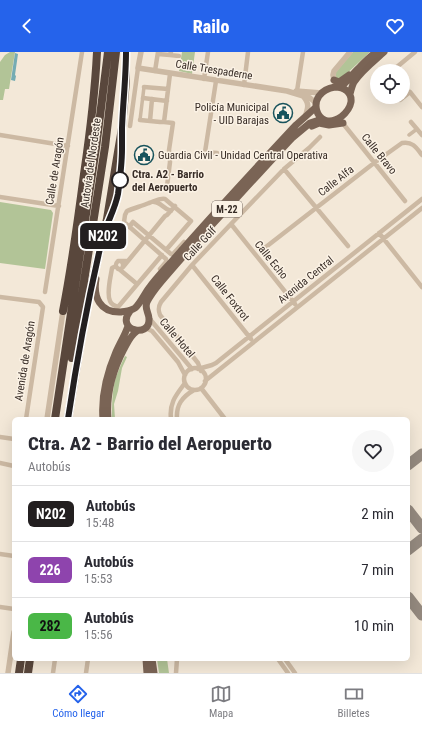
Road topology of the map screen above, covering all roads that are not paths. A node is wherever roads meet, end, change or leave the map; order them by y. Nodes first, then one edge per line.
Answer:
1 (82, 52) edge
2 (92, 52) edge
3 (97, 52) edge
4 (116, 52) edge
5 (126, 52) edge
6 (141, 52) edge
7 (208, 52) edge
8 (248, 52) edge
9 (303, 52) edge
10 (350, 52) edge
11 (376, 52) edge
12 (384, 52) edge
13 (415, 52) edge
14 (158, 53) edge
15 (108, 54) edge
16 (171, 54) edge
17 (179, 56) dead end
18 (400, 64) edge
19 (138, 68) junction
20 (155, 71) junction
21 (170, 74) junction
22 (204, 79) junction
23 (216, 81) junction
24 (244, 85) junction
25 (337, 85) junction
26 (144, 87) joint
27 (168, 90) junction
28 (287, 91) junction
29 (297, 91) junction
30 (410, 92) edge
31 (322, 93) junction
32 (350, 94) junction
33 (303, 96) junction
34 (143, 98) junction
35 (152, 99) junction
36 (167, 101) junction
37 (316, 105) junction
38 (422, 107) edge
39 (305, 118) junction
40 (322, 119) junction
41 (140, 120) joint
42 (150, 121) junction
43 (341, 121) junction
44 (164, 122) junction
45 (410, 122) dead end
46 (130, 126) dead end
47 (417, 130) junction
48 (0, 135) edge
49 (409, 135) dead end
50 (422, 135) edge
51 (320, 137) dead end
52 (292, 138) junction
53 (68, 146) junction
54 (217, 154) dead end
55 (422, 155) edge
56 (374, 163) junction
57 (284, 169) junction
58 (241, 184) junction
59 (167, 186) dead end
60 (0, 197) edge
61 (422, 199) edge
62 (406, 201) dead end
63 (152, 202) junction
64 (59, 206) junction
65 (175, 206) junction
66 (316, 208) junction
67 (422, 208) edge
68 (169, 210) junction
69 (231, 224) junction
70 (129, 227) junction
71 (379, 233) junction
72 (149, 236) junction
73 (103, 237) junction
74 (383, 238) junction
75 (145, 240) junction
76 (348, 246) dead end
77 (166, 250) junction
78 (262, 250) dead end
79 (162, 255) junction
80 (192, 265) junction
81 (120, 266) junction
82 (83, 284) junction
83 (138, 284) junction
84 (422, 287) edge
85 (148, 289) junction
86 (45, 292) dead end
87 (0, 297) edge
88 (293, 301) junction
89 (298, 306) junction
90 (133, 310) junction
91 (63, 311) junction
92 (147, 315) junction
93 (128, 326) junction
94 (145, 328) junction
95 (137, 331) junction
96 (249, 337) junction
97 (253, 342) junction
98 (197, 369) junction
99 (185, 375) junction
100 (205, 381) junction
101 (185, 383) junction
102 (200, 388) junction
103 (194, 390) junction
104 (26, 417) edge
105 (47, 417) edge
106 (55, 417) edge
107 (63, 417) edge
108 (67, 417) edge
109 (67, 417) edge
110 (102, 417) edge
111 (108, 417) edge
112 (171, 417) edge
113 (177, 417) edge
114 (223, 417) edge
115 (0, 437) edge
116 (12, 439) edge
117 (0, 463) edge
118 (12, 466) edge
119 (0, 554) edge
120 (12, 556) edge
121 (0, 607) edge
122 (12, 609) edge
123 (12, 646) edge
124 (21, 661) edge
125 (30, 661) edge
126 (55, 661) edge
127 (88, 661) edge
128 (146, 661) edge
129 (152, 661) edge
130 (177, 661) edge
131 (279, 661) edge
132 (286, 661) edge
133 (8, 673) edge
134 (19, 673) edge
135 (28, 673) edge
136 (53, 673) edge
137 (86, 673) edge
138 (147, 673) edge
139 (154, 673) edge
140 (176, 673) edge
141 (288, 673) edge
142 (295, 673) edge

1 - 53 street, Calle de Aragón
2 - 91 highway
3 - 91 highway
4 - 82 highway, Autovía del Nordeste
5 - 73 highway
6 - 19 street
7 - 22 street
8 - 24 street
9 - 29 street
10 - 25 street
11 - 25 main road
12 - 32 main road
13 - 18 street
14 - 16 street
14 - 20 street
15 - 106 highway, Autovía del Nordeste
16 - 17 street
19 - 20 street, Calle Trespaderne
19 - 46 street
20 - 21 street, Calle Trespaderne
21 - 22 street, Calle Trespaderne
21 - 27 street
22 - 23 street, Calle Trespaderne
23 - 24 street, Calle Trespaderne
23 - 54 street
24 - 28 street, Calle Trespaderne
25 - 31 main road
25 - 32 main road
26 - 27 street
26 - 34 street
27 - 36 street
28 - 29 street, Calle Trespaderne
28 - 33 street, Calle Trespaderne
29 - 31 street, Calle Trespaderne
30 - 38 street
31 - 37 main road
32 - 43 main road
33 - 37 street, Calle Trespaderne
33 - 39 street
34 - 35 street
34 - 41 street
35 - 36 street
35 - 42 street
36 - 44 street
37 - 39 main road, M-22
37 - 40 main road
39 - 58 main road, M-22
40 - 43 main road
40 - 52 main road, M-22
41 - 42 street
42 - 44 street
43 - 52 main road
43 - 56 street, Calle Bravo
44 - 59 street
45 - 47 street
47 - 49 street
47 - 50 street
48 - 53 street
51 - 57 street, Calle Golf
52 - 92 main road, M-22
53 - 64 street, Calle de Aragón
55 - 56 street, Calle Alfa
56 - 62 street, Calle Bravo
56 - 66 street, Calle Alfa
57 - 66 street
57 - 69 street, Calle Golf
58 - 77 street
58 - 85 main road, M-22
60 - 64 street
61 - 71 street, Avenida Central
63 - 65 street
63 - 68 street
63 - 70 street
64 - 86 street, Calle de Aragón
65 - 68 street
65 - 77 street
66 - 76 street
66 - 78 street, Calle Alfa
67 - 74 street, Avenida Central
68 - 72 street
69 - 80 street, Calle Golf
69 - 88 street, Calle Echo
70 - 72 street
70 - 75 street
71 - 74 street
71 - 88 street, Avenida Central
72 - 75 street
72 - 77 street
73 - 90 main road
73 - 109 highway
74 - 84 street
74 - 89 street, Avenida Central
75 - 79 street
75 - 81 street
79 - 83 street
79 - 85 street
80 - 96 street, Calle Foxtrot
80 - 98 street, Calle Golf
81 - 83 street
81 - 83 street
82 - 107 highway, Autovía del Nordeste
82 - 108 highway
85 - 90 main road, M-22
87 - 104 street, Avenida de Aragón
88 - 89 street, Calle Echo
88 - 96 street, Avenida Central
89 - 97 street, Avenida Central
90 - 92 main road
90 - 93 main road
91 - 105 street
92 - 94 main road
92 - 98 street, Calle Hotel
93 - 95 main road
93 - 110 main road
94 - 95 main road
94 - 99 street, Calle Hotel
95 - 111 main road
96 - 97 street, Calle Foxtrot
96 - 98 street, Avenida Central
97 - 100 street, Avenida Central
98 - 99 street
98 - 100 street
99 - 101 street
100 - 102 street
101 - 103 street
101 - 112 street
102 - 103 street
102 - 114 street
103 - 113 street
115 - 116 street
117 - 118 street
119 - 120 street
121 - 122 street
123 - 133 street
124 - 134 highway
125 - 135 highway
126 - 136 street
127 - 137 street
128 - 138 main road
129 - 139 main road
130 - 140 street
131 - 141 street
132 - 142 street

